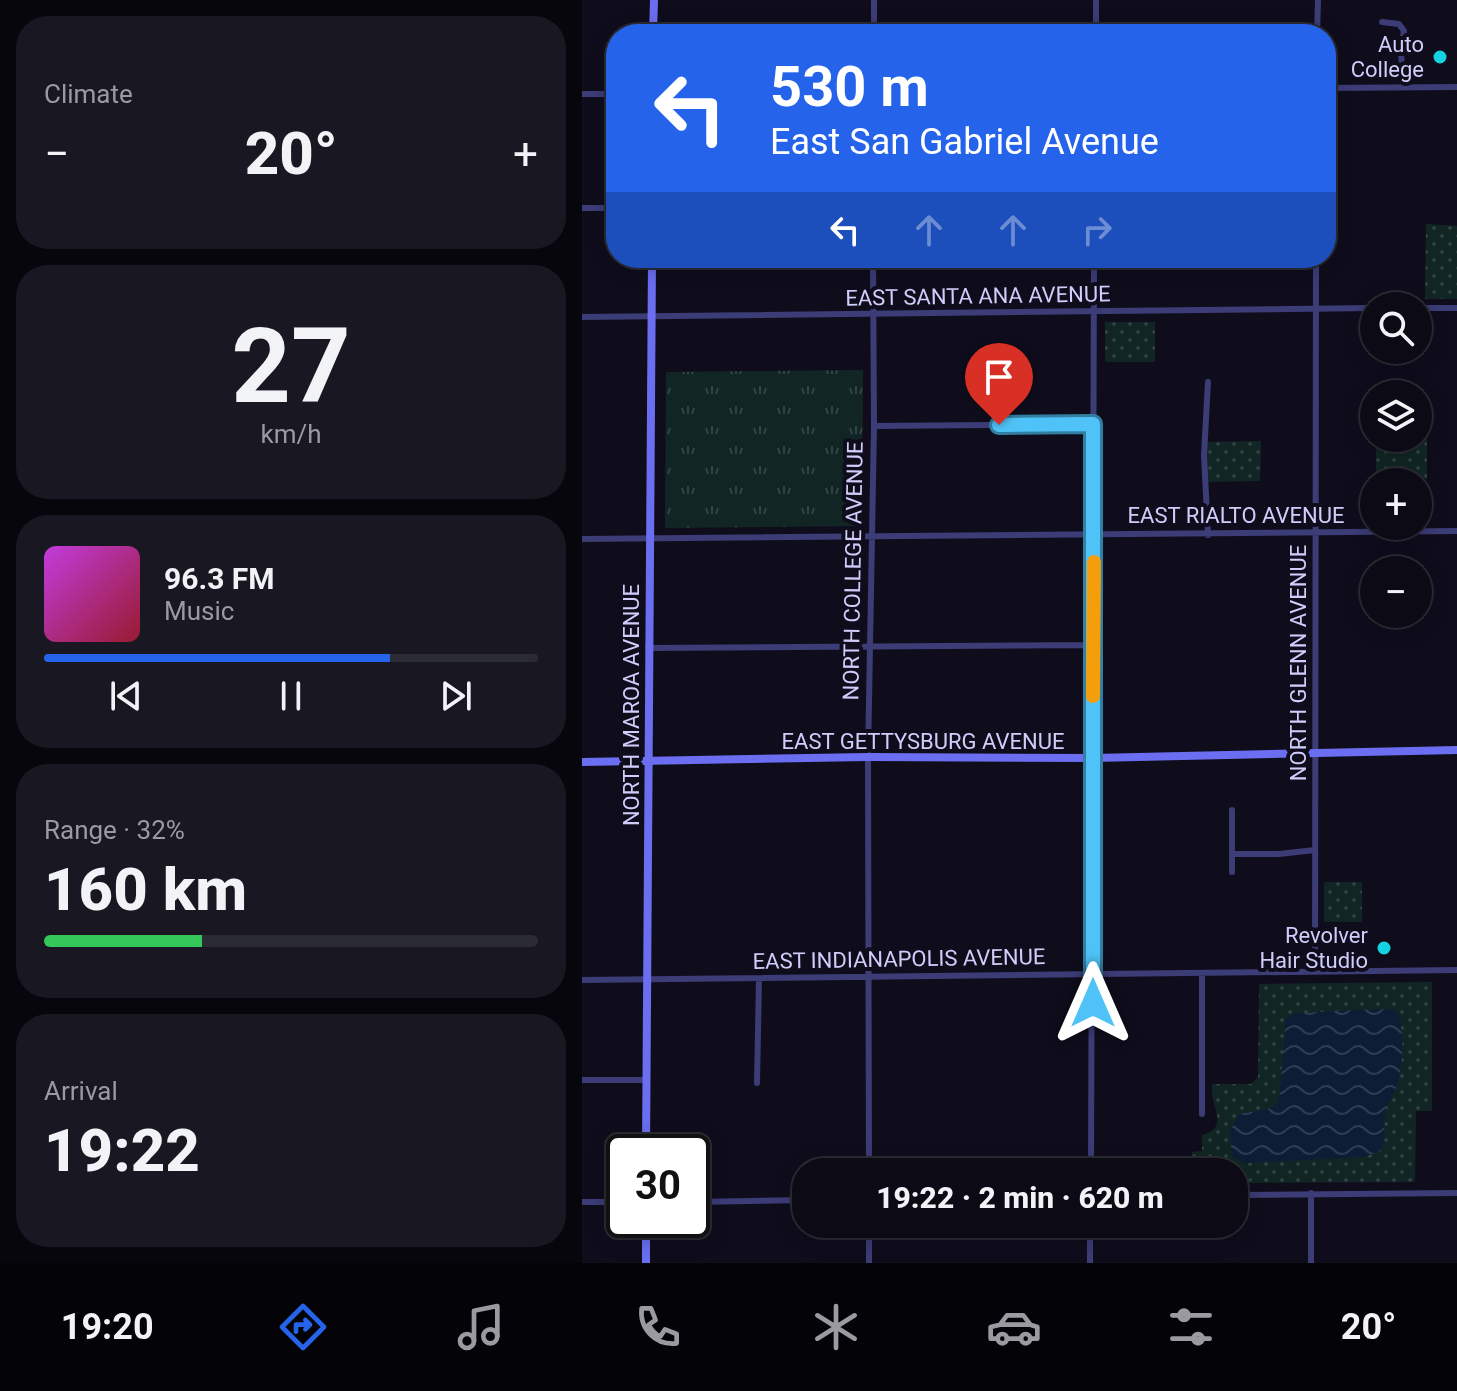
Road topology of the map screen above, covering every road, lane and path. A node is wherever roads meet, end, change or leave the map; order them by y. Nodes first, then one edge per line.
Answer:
1 (654, 0) edge
2 (874, 0) edge
3 (1096, 0) edge
4 (1318, 0) edge
5 (1382, 22) dead end
6 (653, 24) edge
7 (874, 24) edge
8 (1096, 24) edge
9 (1317, 24) edge
10 (1403, 87) junction
11 (1457, 87) edge
12 (1336, 88) edge
13 (582, 94) edge
14 (606, 94) edge
15 (582, 208) edge
16 (606, 208) edge
17 (652, 268) edge
18 (873, 268) edge
19 (1094, 268) edge
20 (1316, 268) edge
21 (1360, 308) edge
22 (1432, 308) edge
23 (1457, 308) edge
24 (1314, 309) junction
25 (1094, 313) junction
26 (873, 315) junction
27 (582, 317) edge
28 (651, 317) junction
29 (1208, 382) dead end
30 (1093, 424) junction
31 (874, 426) junction
32 (1457, 531) edge
33 (1094, 533) junction
34 (1316, 534) junction
35 (871, 535) junction
36 (1208, 535) junction
37 (649, 538) junction
38 (582, 539) edge
39 (1094, 645) junction
40 (870, 646) junction
41 (648, 648) junction
42 (1457, 750) edge
43 (1315, 753) junction
44 (868, 757) junction
45 (1093, 758) junction
46 (582, 762) edge
47 (648, 762) junction
48 (1232, 810) dead end
49 (1315, 850) junction
50 (1232, 854) junction
51 (1232, 872) dead end
52 (1457, 970) edge
53 (1315, 972) junction
54 (1202, 973) junction
55 (1093, 975) junction
56 (870, 978) junction
57 (759, 979) junction
58 (582, 980) edge
59 (647, 980) junction
60 (582, 1080) edge
61 (647, 1080) junction
62 (757, 1083) dead end
63 (1202, 1114) dead end
64 (646, 1134) edge
65 (869, 1158) edge
66 (1091, 1158) edge
67 (1311, 1193) junction
68 (1457, 1193) edge
69 (1248, 1195) edge
70 (792, 1200) edge
71 (582, 1202) edge
72 (606, 1202) edge
73 (710, 1202) edge
74 (646, 1238) edge
75 (869, 1238) edge
76 (1090, 1238) edge
77 (646, 1263) edge
78 (869, 1263) edge
79 (1090, 1263) edge
80 (1311, 1263) edge

1 - 6 main road
2 - 7 street
3 - 8 street
4 - 9 street
5 - 10 street
10 - 11 street
10 - 12 street
13 - 14 street
15 - 16 street
17 - 28 main road, NORTH MAROA AVENUE
18 - 26 street, NORTH COLLEGE AVENUE
19 - 25 street
20 - 24 street, NORTH GLENN AVENUE
21 - 24 street, EAST SANTA ANA AVENUE
22 - 23 street
24 - 25 street, EAST SANTA ANA AVENUE
24 - 34 street, NORTH GLENN AVENUE
25 - 26 street, EAST SANTA ANA AVENUE
25 - 30 street
26 - 28 street, EAST SANTA ANA AVENUE
26 - 31 street, NORTH COLLEGE AVENUE
27 - 28 street, EAST SANTA ANA AVENUE
28 - 37 main road, NORTH MAROA AVENUE
29 - 36 street
30 - 31 street
30 - 33 street
31 - 35 street, NORTH COLLEGE AVENUE
32 - 34 street, EAST RIALTO AVENUE
33 - 35 street, EAST RIALTO AVENUE
33 - 36 street, EAST RIALTO AVENUE
33 - 39 street
34 - 36 street, EAST RIALTO AVENUE
34 - 43 street, NORTH GLENN AVENUE
35 - 37 street, EAST RIALTO AVENUE
35 - 40 street, NORTH COLLEGE AVENUE
37 - 38 street, EAST RIALTO AVENUE
37 - 41 main road, NORTH MAROA AVENUE
39 - 40 street
39 - 45 street
40 - 41 street
40 - 44 street, NORTH COLLEGE AVENUE
41 - 47 main road, NORTH MAROA AVENUE
42 - 43 main road, EAST GETTYSBURG AVENUE
43 - 45 main road, EAST GETTYSBURG AVENUE
43 - 49 street, NORTH GLENN AVENUE
44 - 45 main road, EAST GETTYSBURG AVENUE
44 - 47 main road, EAST GETTYSBURG AVENUE
44 - 56 street, NORTH COLLEGE AVENUE
45 - 55 street
46 - 47 main road, EAST GETTYSBURG AVENUE
47 - 59 main road, NORTH MAROA AVENUE
48 - 50 street
49 - 50 street
49 - 53 street, NORTH GLENN AVENUE
50 - 51 street
52 - 53 street, EAST INDIANAPOLIS AVENUE
53 - 54 street, EAST INDIANAPOLIS AVENUE
54 - 55 street, EAST INDIANAPOLIS AVENUE
54 - 63 street
55 - 56 street, EAST INDIANAPOLIS AVENUE
55 - 66 street
56 - 57 street, EAST INDIANAPOLIS AVENUE
56 - 65 street, NORTH COLLEGE AVENUE
57 - 59 street, EAST INDIANAPOLIS AVENUE
57 - 62 street
58 - 59 street, EAST INDIANAPOLIS AVENUE
59 - 61 main road, NORTH MAROA AVENUE
60 - 61 street
61 - 64 main road, NORTH MAROA AVENUE
67 - 68 street
67 - 69 street
67 - 80 street
70 - 73 street
71 - 72 street
74 - 77 main road
75 - 78 street
76 - 79 street

